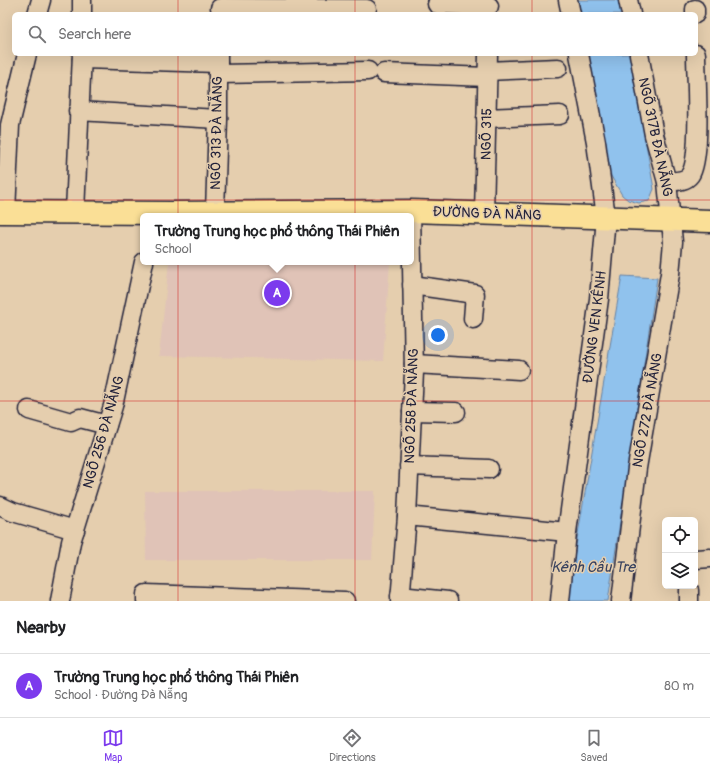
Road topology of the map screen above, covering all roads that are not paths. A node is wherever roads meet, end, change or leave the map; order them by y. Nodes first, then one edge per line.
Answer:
1 (41, 0) edge
2 (82, 0) edge
3 (568, 0) edge
4 (628, 0) edge
5 (437, 4) dead end
6 (220, 7) edge
7 (489, 7) edge
8 (367, 9) dead end
9 (38, 12) edge
10 (82, 12) edge
11 (571, 12) edge
12 (631, 12) edge
13 (27, 56) edge
14 (82, 56) edge
15 (579, 56) edge
16 (639, 56) edge
17 (696, 56) edge
18 (218, 64) edge
19 (487, 67) edge
20 (558, 68) dead end
21 (78, 111) junction
22 (560, 114) dead end
23 (486, 118) junction
24 (218, 119) junction
25 (4, 156) edge
26 (667, 182) junction
27 (411, 211) joint
28 (3, 212) edge
29 (75, 212) junction
30 (215, 212) junction
31 (182, 213) edge
32 (484, 213) junction
33 (140, 214) edge
34 (608, 217) junction
35 (671, 220) junction
36 (710, 221) edge
37 (143, 265) edge
38 (412, 265) edge
39 (412, 285) junction
40 (473, 319) dead end
41 (414, 364) junction
42 (519, 370) dead end
43 (29, 410) dead end
44 (412, 411) junction
45 (456, 412) dead end
46 (107, 426) junction
47 (409, 466) junction
48 (489, 469) dead end
49 (0, 506) edge
50 (407, 516) junction
51 (75, 530) junction
52 (567, 532) junction
53 (400, 598) edge
54 (60, 601) edge
55 (146, 601) edge
56 (345, 601) edge
57 (448, 601) edge
58 (560, 601) edge
59 (621, 601) edge

1 - 9 street
2 - 10 street
3 - 11 street
4 - 12 street
5 - 7 street
6 - 8 street
13 - 25 street
14 - 18 street
14 - 21 street
15 - 34 street, ĐƯỜNG VEN KÊNH
16 - 26 street, NGÕ 317B ĐÀ NẴNG
17 - 26 street
18 - 19 street
18 - 24 street, NGÕ 313 ĐÀ NẴNG
19 - 20 street
19 - 23 street, NGÕ 315
21 - 24 street
21 - 29 street
22 - 23 street
23 - 32 street, NGÕ 315
24 - 30 street, NGÕ 313 ĐÀ NẴNG
25 - 28 street
26 - 35 street, NGÕ 317B ĐÀ NẴNG
27 - 30 main road, ĐƯỜNG ĐÀ NẴNG
27 - 32 main road, ĐƯỜNG ĐÀ NẴNG
28 - 29 main road, ĐƯỜNG ĐÀ NẴNG
29 - 33 main road, ĐƯỜNG ĐÀ NẴNG
30 - 31 main road, ĐƯỜNG ĐÀ NẴNG
32 - 34 main road, ĐƯỜNG ĐÀ NẴNG
34 - 35 main road, ĐƯỜNG ĐÀ NẴNG
34 - 52 street, ĐƯỜNG VEN KÊNH
35 - 36 main road, ĐƯỜNG ĐÀ NẴNG
35 - 59 street, NGÕ 272 ĐÀ NẴNG
37 - 46 street, NGÕ 256 ĐÀ NẴNG
38 - 39 street, NGÕ 258 ĐÀ NẴNG
39 - 40 street
39 - 41 street, NGÕ 258 ĐÀ NẴNG
41 - 42 street
41 - 44 street, NGÕ 258 ĐÀ NẴNG
43 - 46 street
44 - 45 street
44 - 47 street, NGÕ 258 ĐÀ NẴNG
46 - 51 street, NGÕ 256 ĐÀ NẴNG
47 - 48 street
47 - 50 street, NGÕ 258 ĐÀ NẴNG
49 - 51 street
50 - 52 street
50 - 53 street, NGÕ 258 ĐÀ NẴNG
51 - 54 street, NGÕ 256 ĐÀ NẴNG
52 - 58 street, ĐƯỜNG VEN KÊNH
53 - 57 street
55 - 56 street

